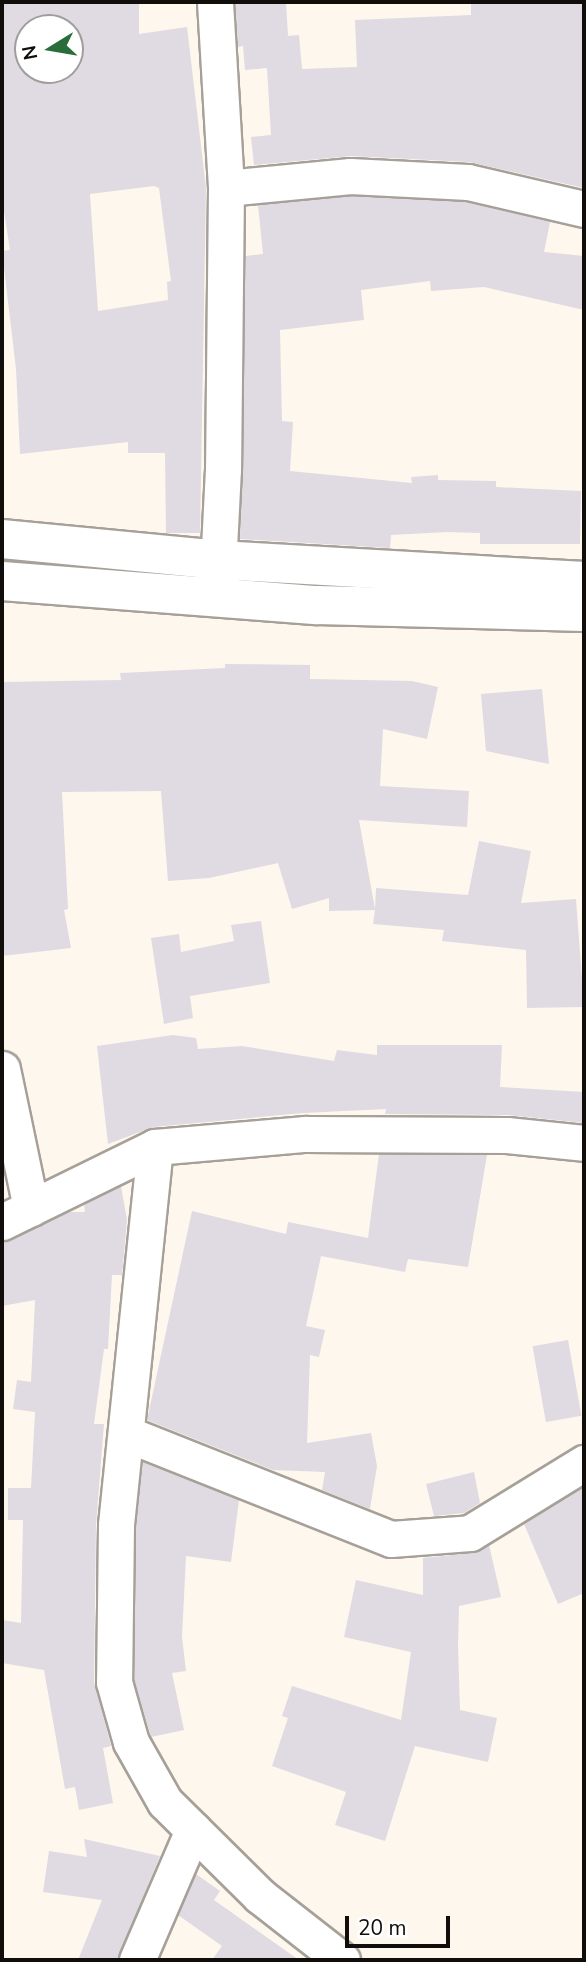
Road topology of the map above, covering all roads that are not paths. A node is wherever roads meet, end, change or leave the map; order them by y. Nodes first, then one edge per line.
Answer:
1 (215, 2) edge
2 (226, 188) junction
3 (584, 209) edge
4 (2, 539) edge
5 (219, 560) junction
6 (584, 580) edge
7 (2, 581) edge
8 (216, 597) junction
9 (584, 612) edge
10 (2, 1069) edge
11 (584, 1143) edge
12 (155, 1147) junction
13 (16, 1215) edge
14 (127, 1434) junction
15 (584, 1463) edge
16 (193, 1830) junction
17 (137, 1960) edge
18 (342, 1960) edge

1 - 2 street
2 - 3 street
2 - 5 street
4 - 5 main road
5 - 6 main road
5 - 8 street
7 - 8 main road
8 - 9 main road
10 - 13 street
11 - 12 street
12 - 13 street
12 - 14 street
14 - 15 street
14 - 16 street
16 - 17 street
16 - 18 street

